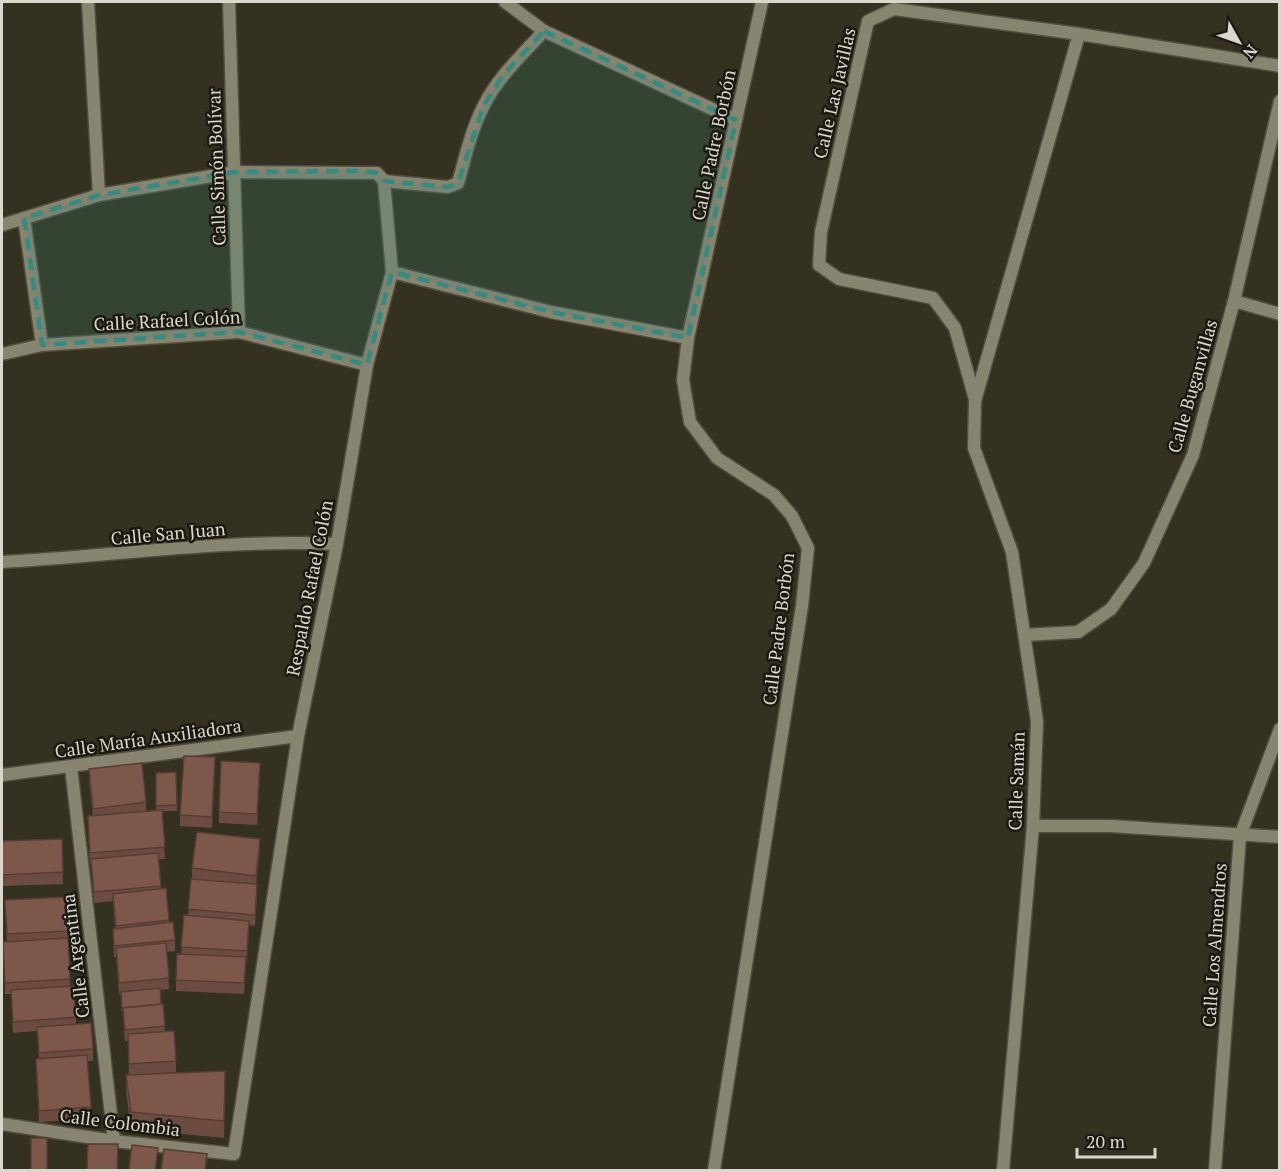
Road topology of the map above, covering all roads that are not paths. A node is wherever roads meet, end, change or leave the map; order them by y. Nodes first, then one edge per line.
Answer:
1 (88, 2) edge
2 (229, 2) edge
3 (505, 2) edge
4 (762, 2) edge
5 (544, 31) junction
6 (1079, 34) junction
7 (1280, 66) edge
8 (1280, 101) edge
9 (736, 120) junction
10 (235, 172) junction
11 (384, 181) junction
12 (99, 195) junction
13 (24, 218) junction
14 (2, 225) edge
15 (392, 272) junction
16 (1234, 301) junction
17 (1280, 314) edge
18 (239, 332) junction
19 (688, 338) junction
20 (42, 345) junction
21 (2, 354) edge
22 (368, 365) junction
23 (975, 401) junction
24 (337, 544) junction
25 (2, 562) edge
26 (1025, 635) junction
27 (1280, 729) edge
28 (298, 736) junction
29 (71, 767) junction
30 (2, 775) edge
31 (1033, 825) junction
32 (1240, 836) junction
33 (1280, 837) edge
34 (2, 1124) edge
35 (114, 1141) junction
36 (234, 1154) joint
37 (714, 1170) edge
38 (1003, 1170) edge
39 (1215, 1170) edge

1 - 12 street
2 - 10 street, Calle Simón Bolívar
3 - 5 street
4 - 9 street, Calle Padre Borbón
5 - 9 street
5 - 11 street
6 - 7 street, Calle Las Javillas
6 - 23 street
6 - 23 street, Calle Las Javillas
8 - 16 street, Calle Buganvillas
9 - 19 street, Calle Padre Borbón
10 - 11 street
10 - 12 street
10 - 18 street, Calle Simón Bolívar
11 - 15 street, Respaldo Rafael Colón
12 - 13 street
13 - 14 street
13 - 20 street
15 - 19 street
15 - 22 street, Respaldo Rafael Colón
16 - 17 street
16 - 26 street, Calle Buganvillas
18 - 20 street, Calle Rafael Colón
18 - 22 street, Calle Rafael Colón
19 - 37 street, Calle Padre Borbón
20 - 21 street, Calle Rafael Colón
22 - 24 street, Respaldo Rafael Colón
23 - 26 street, Calle Samán
24 - 25 street, Calle San Juan
24 - 28 street, Respaldo Rafael Colón
26 - 31 street, Calle Samán
27 - 32 street, Calle Los Almendros
28 - 29 street, Calle María Auxiliadora
28 - 36 street, Respaldo Rafael Colón
29 - 30 street, Calle María Auxiliadora
29 - 35 street, Calle Argentina
31 - 32 street
31 - 38 street, Calle Samán
32 - 33 street
32 - 39 street, Calle Los Almendros
34 - 35 street, Calle Colombia
35 - 36 street, Calle Colombia

